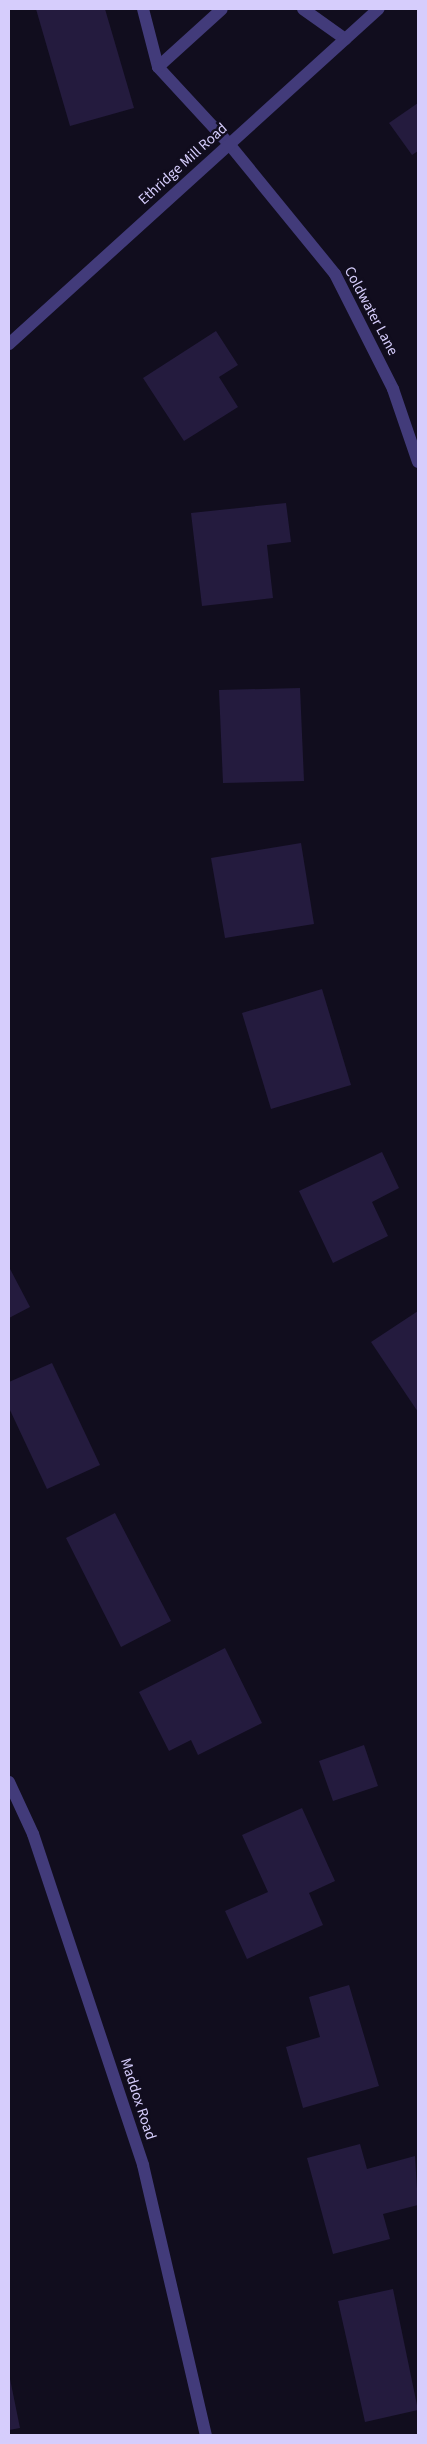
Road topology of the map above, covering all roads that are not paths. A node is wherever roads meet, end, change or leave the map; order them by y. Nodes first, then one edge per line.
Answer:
1 (143, 9) edge
2 (222, 9) edge
3 (303, 9) edge
4 (379, 9) edge
5 (345, 40) junction
6 (158, 67) junction
7 (230, 144) junction
8 (9, 344) edge
9 (418, 462) edge
10 (9, 1782) edge
11 (206, 2435) edge

1 - 6 street
2 - 6 street
3 - 5 street
4 - 5 street, Ethridge Mill Road
5 - 7 street, Ethridge Mill Road
6 - 7 street, Coldwater Lane
7 - 8 street, Ethridge Mill Road
7 - 9 street, Coldwater Lane
10 - 11 street, Maddox Road

